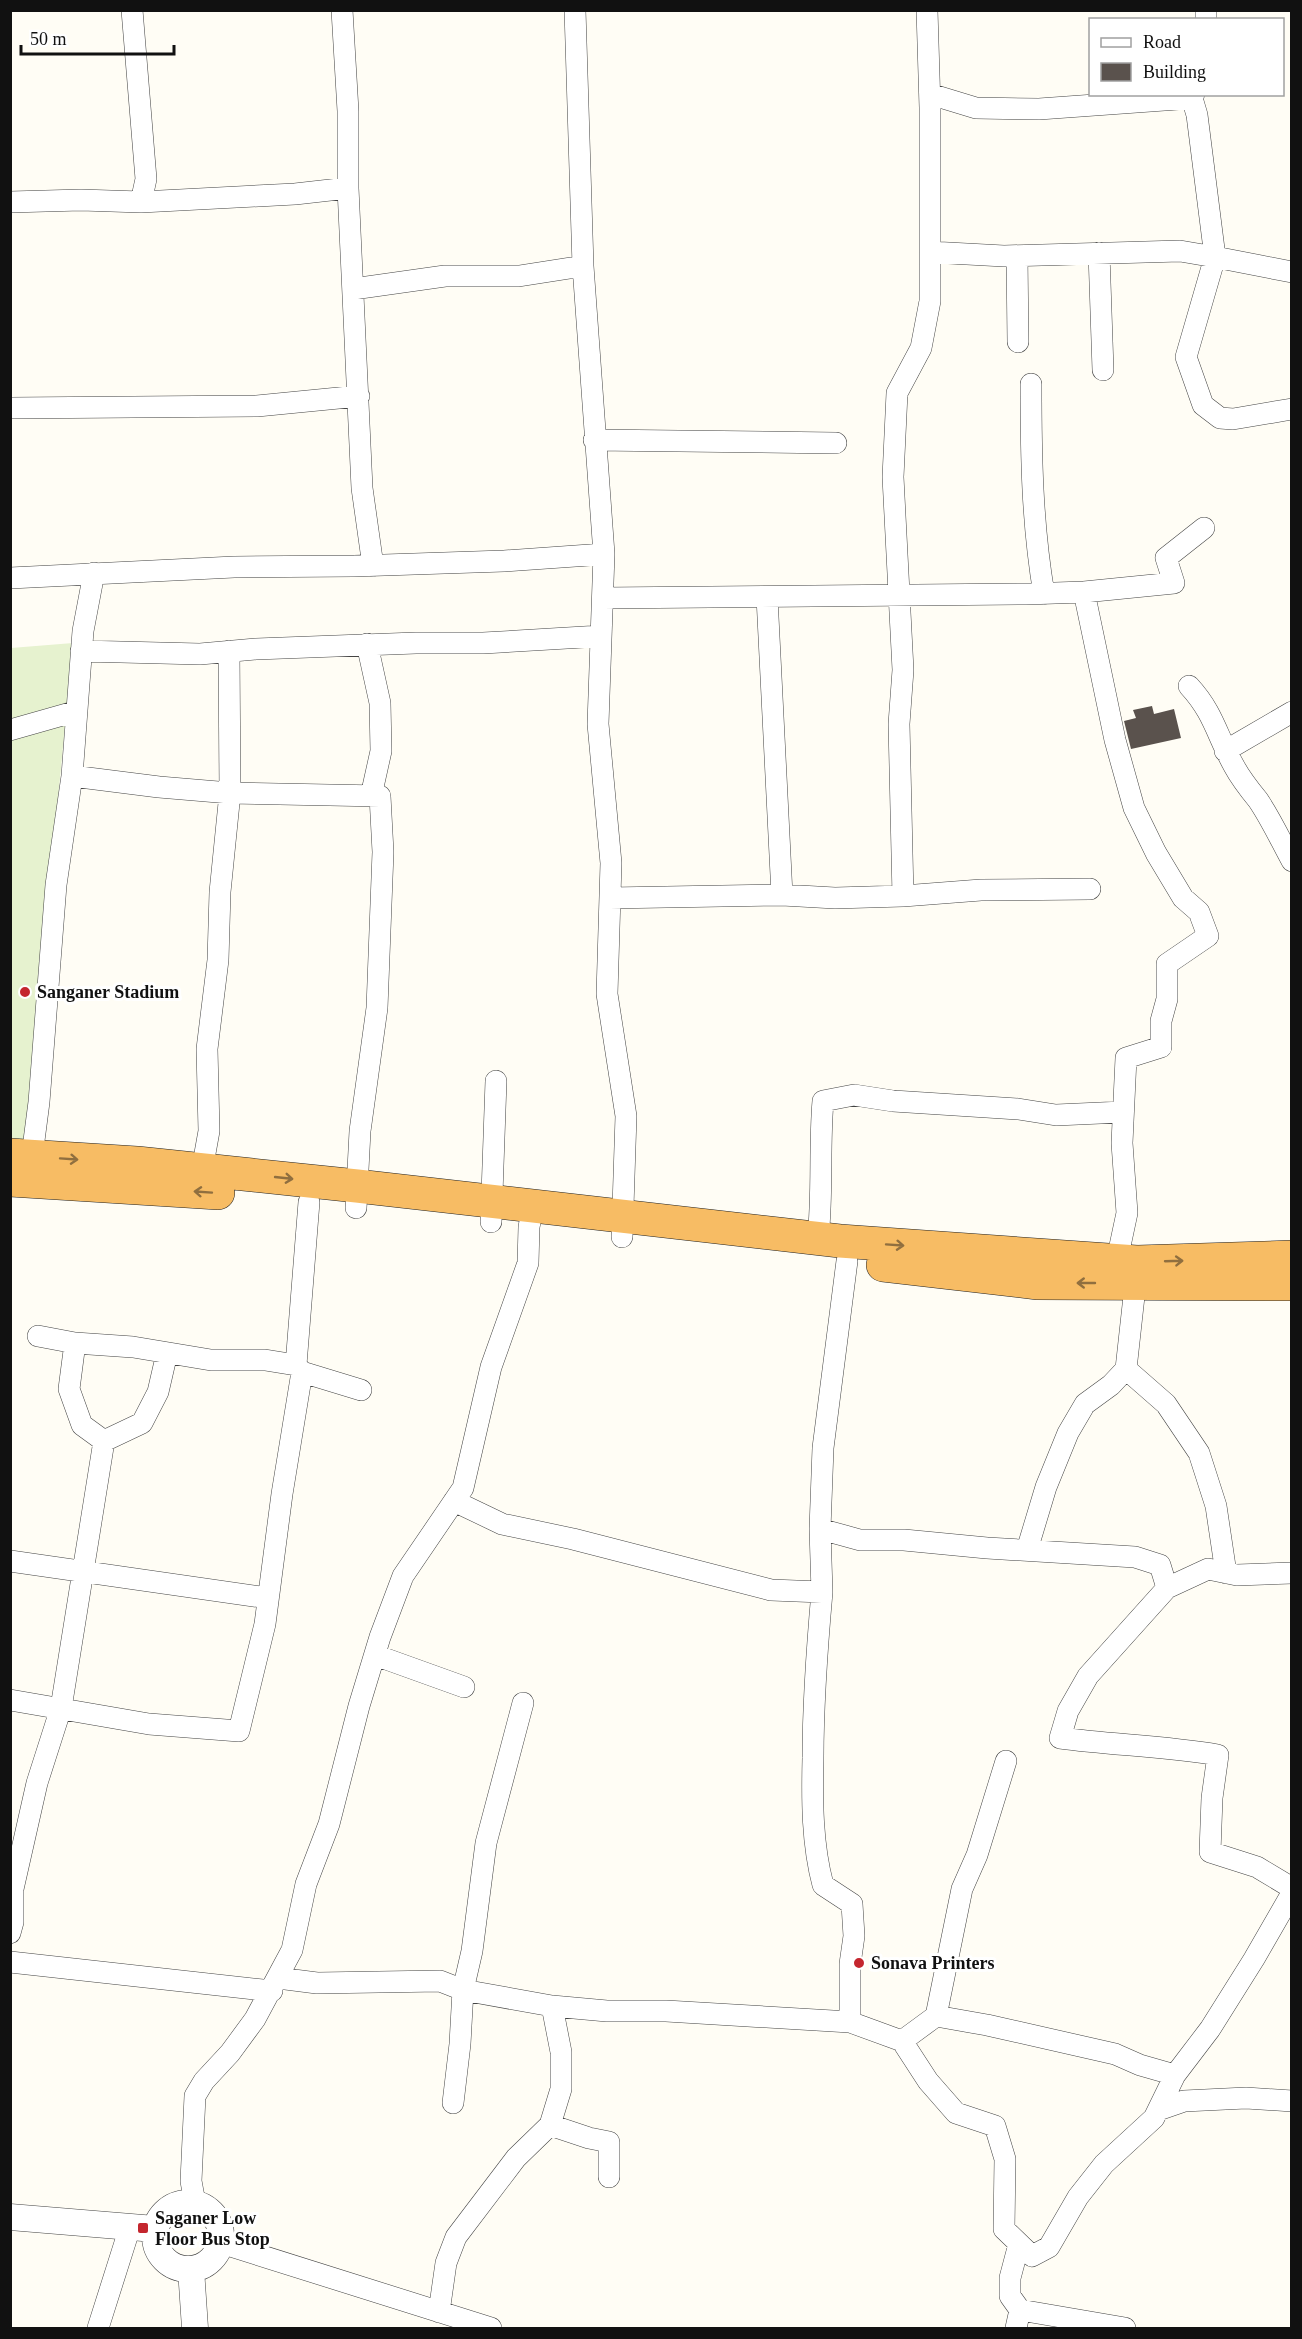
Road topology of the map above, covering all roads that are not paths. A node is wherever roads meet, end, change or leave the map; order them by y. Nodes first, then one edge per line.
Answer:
1 (132, 10) edge
2 (342, 10) edge
3 (574, 10) edge
4 (927, 10) edge
5 (930, 94) junction
6 (1193, 96) edge
7 (348, 188) junction
8 (10, 202) edge
9 (141, 202) junction
10 (930, 252) junction
11 (1099, 253) junction
12 (1017, 256) junction
13 (1215, 257) junction
14 (583, 266) junction
15 (1292, 272) edge
16 (353, 289) junction
17 (1018, 342) dead end
18 (1103, 370) dead end
19 (1031, 384) dead end
20 (358, 396) junction
21 (10, 408) edge
22 (1292, 409) edge
23 (594, 440) junction
24 (836, 442) dead end
25 (1204, 528) dead end
26 (604, 554) junction
27 (374, 566) junction
28 (94, 573) junction
29 (10, 578) edge
30 (1084, 592) junction
31 (1044, 594) junction
32 (899, 596) junction
33 (767, 597) junction
34 (603, 598) junction
35 (601, 636) junction
36 (367, 644) junction
37 (81, 651) junction
38 (229, 651) junction
39 (1190, 686) dead end
40 (77, 711) junction
41 (1292, 712) edge
42 (10, 730) edge
43 (1225, 751) junction
44 (72, 776) junction
45 (230, 793) junction
46 (371, 796) junction
47 (1292, 861) edge
48 (1090, 889) dead end
49 (782, 895) junction
50 (903, 896) junction
51 (610, 898) junction
52 (496, 1081) dead end
53 (1122, 1112) junction
54 (21, 1156) edge
55 (202, 1170) junction
56 (10, 1180) edge
57 (356, 1197) junction
58 (309, 1203) junction
59 (491, 1212) junction
60 (531, 1216) junction
61 (622, 1226) junction
62 (818, 1238) junction
63 (1292, 1257) edge
64 (847, 1262) junction
65 (1129, 1274) junction
66 (1292, 1284) edge
67 (38, 1336) dead end
68 (75, 1342) junction
69 (166, 1353) junction
70 (299, 1368) junction
71 (1126, 1369) junction
72 (361, 1390) dead end
73 (105, 1441) junction
74 (454, 1501) junction
75 (820, 1529) junction
76 (1027, 1550) junction
77 (10, 1561) edge
78 (84, 1570) junction
79 (1292, 1572) edge
80 (1226, 1573) junction
81 (1167, 1588) junction
82 (822, 1592) junction
83 (268, 1598) junction
84 (375, 1655) junction
85 (464, 1687) dead end
86 (10, 1700) edge
87 (523, 1703) dead end
88 (61, 1708) junction
89 (1006, 1761) dead end
90 (1292, 1888) edge
91 (1292, 1893) edge
92 (10, 1933) edge
93 (10, 1962) edge
94 (275, 1984) junction
95 (463, 1990) junction
96 (552, 2006) junction
97 (936, 2016) junction
98 (850, 2022) junction
99 (902, 2042) junction
100 (1175, 2075) junction
101 (1292, 2101) edge
102 (453, 2103) dead end
103 (1158, 2110) junction
104 (550, 2125) junction
105 (609, 2177) dead end
106 (195, 2203) junction
107 (10, 2217) edge
108 (142, 2228) junction
109 (221, 2243) junction
110 (1019, 2244) junction
111 (191, 2269) junction
112 (439, 2312) junction
113 (1018, 2319) edge
114 (98, 2328) edge
115 (195, 2328) edge
116 (491, 2328) edge
117 (1125, 2328) edge

1 - 9 street
2 - 7 street
3 - 14 street
4 - 5 street
5 - 6 street
5 - 10 street
6 - 13 street
7 - 9 street
7 - 16 street
8 - 9 street
10 - 12 street
10 - 32 street
11 - 12 street
11 - 13 street
11 - 18 street
12 - 17 street
13 - 15 street
13 - 22 street
14 - 16 street
14 - 23 street
16 - 20 street
19 - 31 street
20 - 21 street
20 - 27 street
23 - 24 street
23 - 26 street
25 - 30 street
26 - 27 street
26 - 34 street
27 - 28 street
28 - 29 street
28 - 37 street
30 - 31 street
30 - 53 street
31 - 32 street
32 - 33 street
32 - 50 street
33 - 34 street
33 - 49 street
34 - 35 street
35 - 36 street
35 - 51 street
36 - 38 street
36 - 46 street
37 - 38 street
37 - 40 street
38 - 45 street
39 - 43 street
40 - 42 street
40 - 44 street
41 - 43 street
43 - 47 street
44 - 45 street
44 - 54 street
45 - 46 street
45 - 55 street
46 - 57 street
48 - 50 street
49 - 50 street
49 - 51 street
51 - 61 street
52 - 59 street
53 - 62 street
53 - 65 street
54 -> 55 highway
55 -> 57 highway
58 -> 56 highway
57 - 58 highway
57 - 59 highway
58 - 70 street
59 - 60 highway
60 - 61 highway
60 - 74 street
61 - 62 highway
61 - 64 highway
62 -> 65 highway
65 -> 63 highway
65 -> 64 highway
64 - 75 street
65 - 66 highway
65 - 71 street
67 - 68 street
68 - 69 street
68 - 73 street
69 - 70 street
69 - 73 street
70 - 72 street
70 - 83 street
71 - 76 street
71 - 80 street
73 - 78 street
74 - 82 street
74 - 84 street
75 - 76 street
75 - 82 street
76 - 81 street
77 - 78 street
78 - 83 street
78 - 88 street
79 - 80 street
80 - 81 street
81 - 90 street
82 - 98 street
83 - 88 street
84 - 85 street
84 - 94 street
86 - 88 street
87 - 95 street
88 - 92 street
89 - 97 street
91 - 100 street
93 - 94 street
94 - 95 street
94 - 106 street
95 - 96 street
95 - 102 street
96 - 98 street
96 - 104 street
97 - 99 street
97 - 100 street
98 - 99 street
99 - 110 street
100 - 103 street
101 - 103 street
103 - 110 street
104 - 105 street
104 - 112 street
106 - 108 street
106 - 109 street
107 - 108 street
108 - 111 street
108 - 114 street
109 - 111 street
109 - 112 street
110 - 113 street
111 - 115 street
112 - 116 street
113 - 117 street

